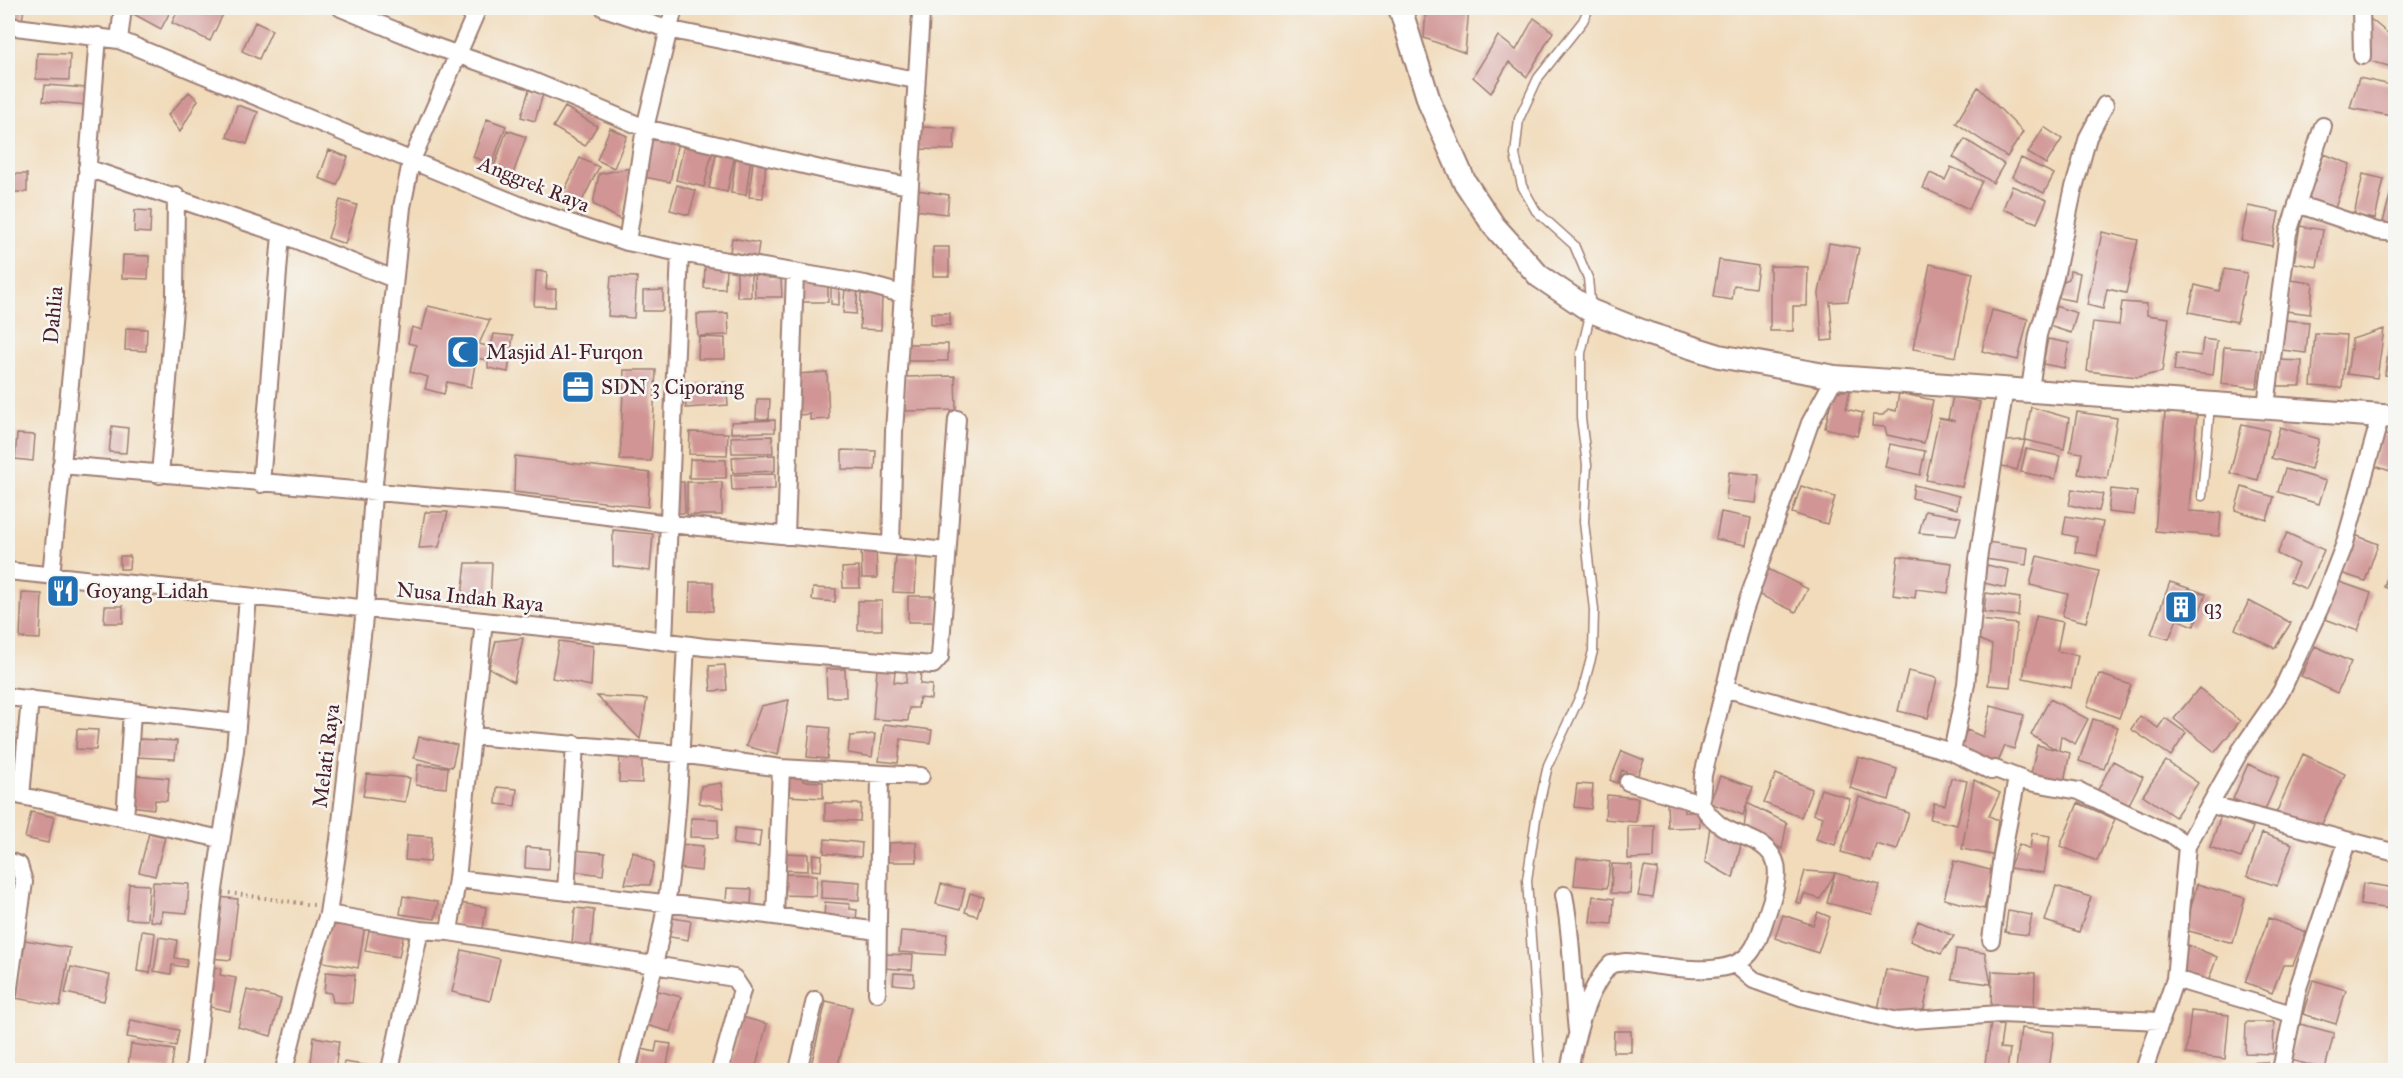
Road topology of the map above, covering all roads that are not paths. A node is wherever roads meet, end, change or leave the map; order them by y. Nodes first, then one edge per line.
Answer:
1 (123, 8) edge
2 (341, 8) edge
3 (478, 8) edge
4 (604, 8) edge
5 (674, 8) edge
6 (1400, 8) edge
7 (1589, 8) edge
8 (2361, 8) edge
9 (921, 14) dead end
10 (8, 26) edge
11 (667, 29) junction
12 (98, 36) junction
13 (119, 40) junction
14 (457, 53) junction
15 (2362, 57) dead end
16 (915, 80) junction
17 (2105, 105) dead end
18 (2323, 126) dead end
19 (645, 128) junction
20 (411, 162) junction
21 (87, 168) junction
22 (909, 186) junction
23 (176, 196) junction
24 (2297, 204) junction
25 (2396, 233) edge
26 (282, 234) junction
27 (627, 242) junction
28 (680, 253) junction
29 (795, 272) junction
30 (394, 279) junction
31 (902, 294) junction
32 (1591, 311) junction
33 (1835, 377) junction
34 (2004, 388) junction
35 (2030, 389) junction
36 (2210, 404) junction
37 (2266, 406) junction
38 (2388, 416) edge
39 (957, 419) dead end
40 (61, 465) junction
41 (160, 475) junction
42 (261, 484) junction
43 (374, 493) junction
44 (2202, 496) dead end
45 (669, 524) junction
46 (786, 536) junction
47 (891, 545) junction
48 (947, 551) junction
49 (8, 571) edge
50 (51, 576) junction
51 (248, 597) junction
52 (365, 609) junction
53 (484, 621) junction
54 (664, 641) junction
55 (686, 645) junction
56 (1724, 688) junction
57 (8, 697) edge
58 (30, 699) junction
59 (132, 712) junction
60 (237, 723) junction
61 (473, 736) junction
62 (575, 744) junction
63 (1952, 753) junction
64 (680, 754) junction
65 (781, 768) junction
66 (880, 776) junction
67 (921, 777) dead end
68 (2017, 778) junction
69 (1628, 783) dead end
70 (14, 794) edge
71 (1701, 804) junction
72 (2212, 805) junction
73 (125, 819) junction
74 (221, 839) junction
75 (2347, 842) junction
76 (2187, 846) junction
77 (2396, 853) edge
78 (8, 861) edge
79 (457, 879) junction
80 (566, 892) junction
81 (1564, 895) dead end
82 (666, 904) junction
83 (328, 911) junction
84 (775, 916) junction
85 (420, 930) junction
86 (877, 931) junction
87 (449, 932) junction
88 (1991, 940) dead end
89 (654, 965) junction
90 (1736, 965) junction
91 (2175, 979) junction
92 (877, 993) dead end
93 (8, 994) edge
94 (815, 1000) dead end
95 (2292, 1014) junction
96 (2161, 1021) junction
97 (1577, 1035) junction
98 (194, 1071) edge
99 (284, 1071) edge
100 (390, 1071) edge
101 (627, 1071) edge
102 (720, 1071) edge
103 (798, 1071) edge
104 (1540, 1071) edge
105 (1569, 1071) edge
106 (2144, 1071) edge
107 (2281, 1071) edge

1 - 13 street
2 - 14 street
3 - 14 street, Melati Raya
4 - 11 street
5 - 11 street
6 - 32 street
7 - 32 lane
8 - 15 street
9 - 16 street
10 - 12 street, Anggrek Raya
11 - 16 street
11 - 19 street
12 - 13 street, Anggrek Raya
12 - 21 street, Dahlia
13 - 20 street, Anggrek Raya
14 - 19 street
14 - 20 street, Melati Raya
16 - 22 street
17 - 35 street
18 - 24 street
19 - 22 street
19 - 27 street
20 - 27 street, Anggrek Raya
20 - 30 street, Melati Raya
21 - 23 street
21 - 40 street, Dahlia
22 - 31 street
23 - 26 street
23 - 41 street
24 - 25 street
24 - 37 street
26 - 30 street
26 - 42 street
27 - 28 street, Anggrek Raya
28 - 29 street, Anggrek Raya
28 - 45 street
29 - 31 street, Anggrek Raya
29 - 46 street
30 - 43 street, Melati Raya
31 - 47 street
32 - 33 street
32 - 104 lane
33 - 34 street
33 - 56 street
34 - 35 street
34 - 63 street
35 - 36 street
36 - 37 street
36 - 44 lane
37 - 38 street
38 - 72 street
39 - 48 street
40 - 41 street
40 - 50 street, Dahlia
41 - 42 street
42 - 43 street
43 - 45 street
43 - 52 street, Melati Raya
45 - 46 street
45 - 54 street
46 - 47 street
47 - 48 street
48 - 55 street, Nusa Indah Raya
49 - 50 street, Nusa Indah Raya
50 - 51 street, Nusa Indah Raya
51 - 52 street, Nusa Indah Raya
51 - 60 street
52 - 53 street, Nusa Indah Raya
52 - 83 street, Melati Raya
53 - 54 street, Nusa Indah Raya
53 - 61 street
54 - 55 street, Nusa Indah Raya
55 - 64 street
56 - 63 street
56 - 71 street
57 - 58 street
58 - 59 street
58 - 70 street
59 - 60 street
59 - 73 street
60 - 74 street
61 - 62 street
61 - 79 street
62 - 64 street
62 - 80 street
63 - 68 street
64 - 65 street
64 - 82 street
65 - 66 street
65 - 84 street
66 - 67 street
66 - 86 street
68 - 76 street
68 - 88 street
69 - 71 street
70 - 73 street
71 - 90 street
72 - 75 street
72 - 76 street
73 - 74 street
74 - 98 street
75 - 77 street
75 - 95 street
76 - 91 street
78 - 93 street
79 - 80 street
79 - 87 street
80 - 82 street
81 - 97 street
82 - 84 street
82 - 89 street
83 - 85 street
83 - 99 street, Melati Raya
84 - 86 street
85 - 87 street
85 - 100 street
86 - 92 street
87 - 89 street
89 - 101 street
89 - 102 street
90 - 96 street
90 - 97 street
91 - 95 street
91 - 96 street
94 - 103 street
95 - 107 street
96 - 106 street
97 - 105 street

